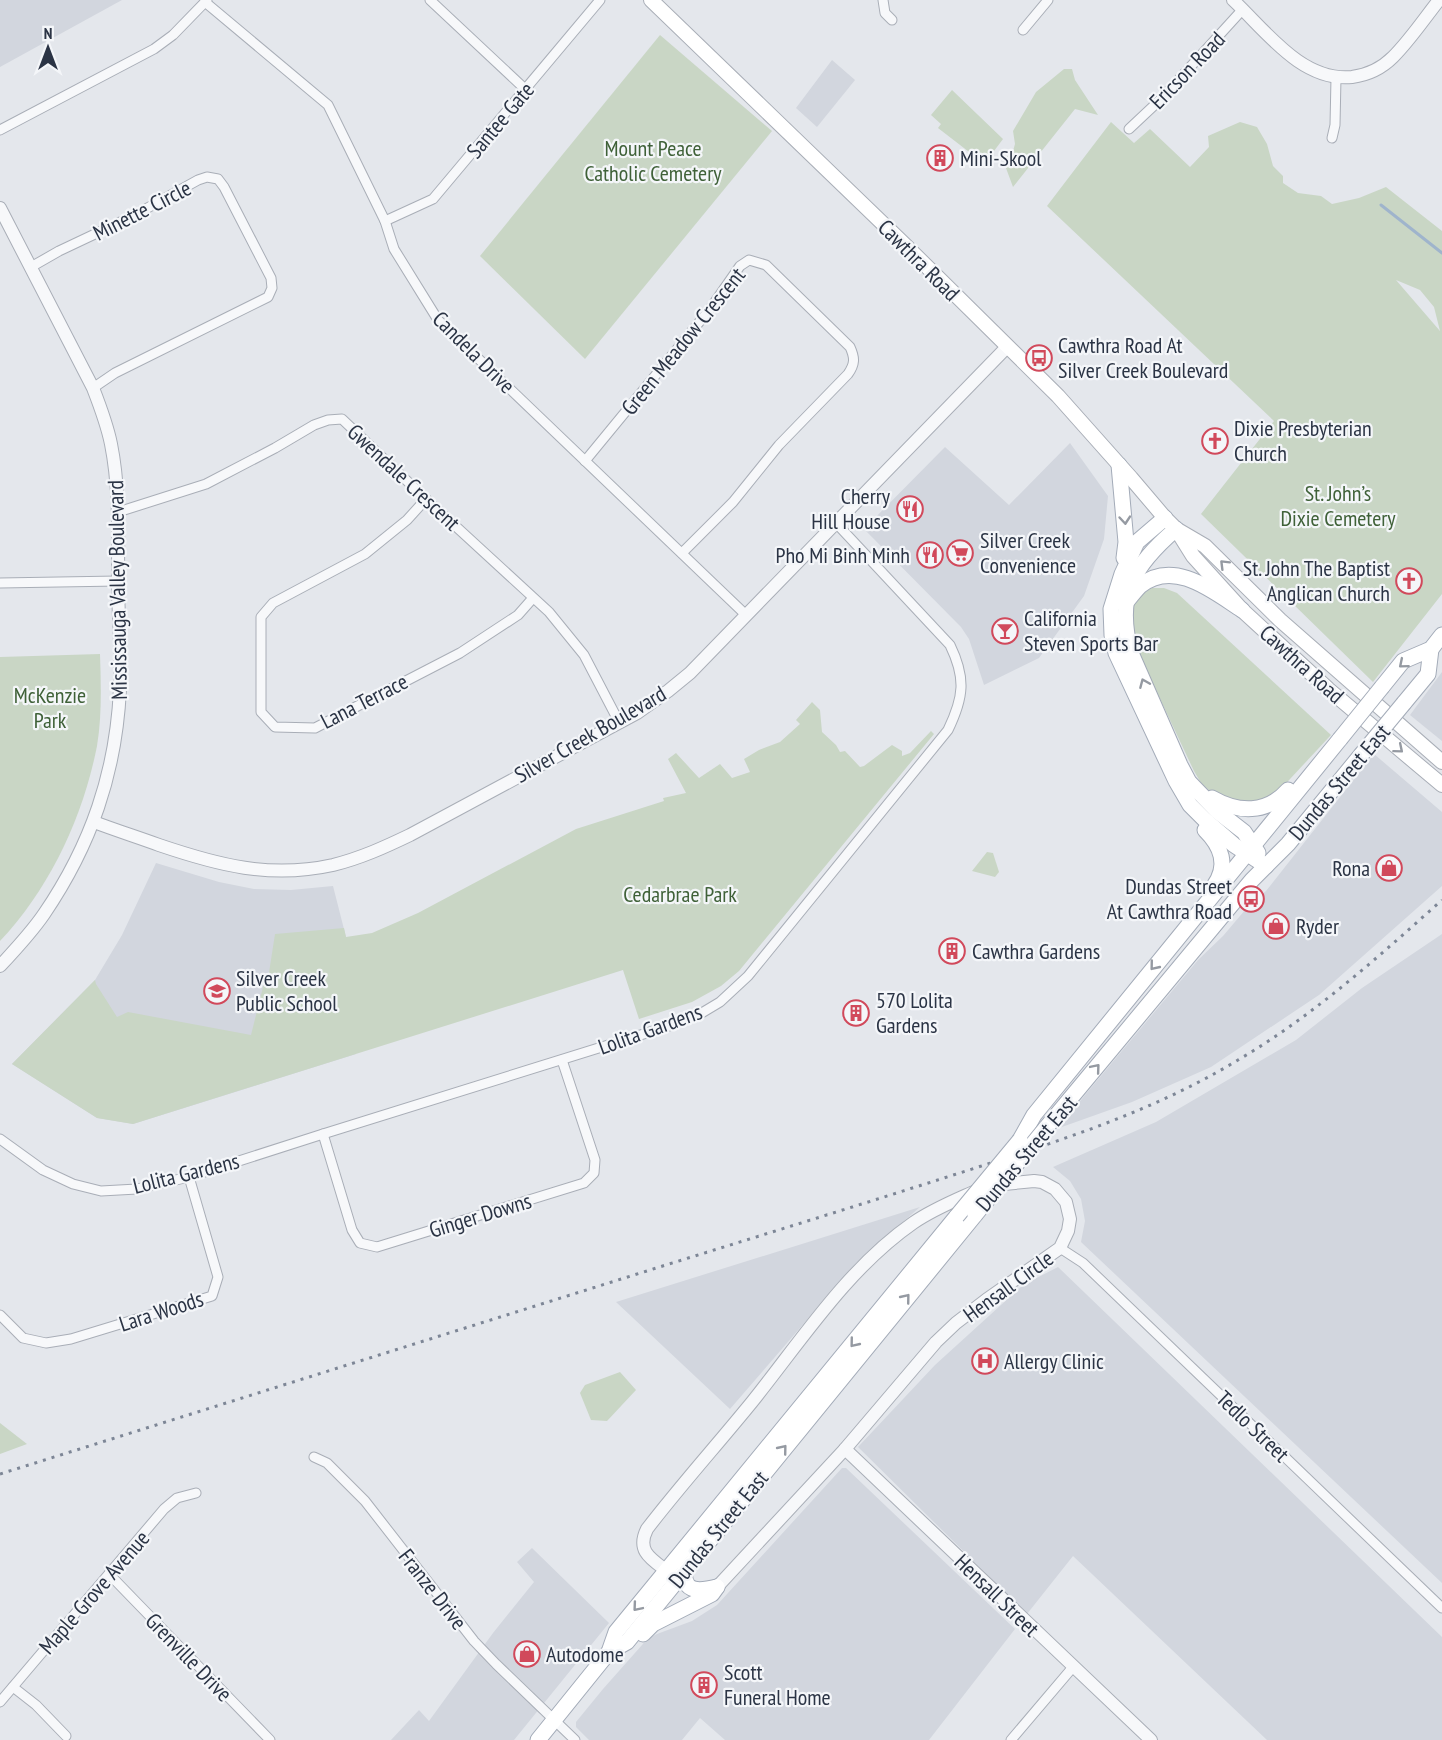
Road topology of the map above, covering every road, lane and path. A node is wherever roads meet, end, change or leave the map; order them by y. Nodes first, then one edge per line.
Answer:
1 (430, 0) edge
2 (600, 0) edge
3 (651, 0) edge
4 (883, 0) edge
5 (1048, 0) edge
6 (1233, 0) edge
7 (206, 1) edge
8 (1435, 2) edge
9 (1243, 9) junction
10 (892, 20) dead end
11 (1023, 30) dead end
12 (1336, 78) junction
13 (525, 89) junction
14 (1129, 129) dead end
15 (0, 130) edge
16 (1332, 138) dead end
17 (0, 208) edge
18 (385, 221) junction
19 (31, 267) junction
20 (1007, 347) junction
21 (93, 388) junction
22 (585, 461) junction
23 (1119, 465) junction
24 (426, 499) junction
25 (118, 512) junction
26 (1164, 518) junction
27 (836, 523) junction
28 (1176, 529) junction
29 (682, 553) junction
30 (1122, 574) junction
31 (118, 581) junction
32 (0, 582) edge
33 (533, 598) junction
34 (1126, 602) junction
35 (1242, 610) junction
36 (746, 615) junction
37 (1442, 635) edge
38 (1431, 648) junction
39 (619, 722) junction
40 (1323, 759) junction
41 (1442, 762) edge
42 (1442, 785) edge
43 (1199, 791) junction
44 (1190, 805) junction
45 (94, 822) junction
46 (1249, 849) junction
47 (1266, 866) junction
48 (1191, 920) junction
49 (0, 966) edge
50 (562, 1060) junction
51 (323, 1134) junction
52 (0, 1139) edge
53 (189, 1177) junction
54 (1060, 1248) junction
55 (0, 1315) edge
56 (845, 1449) junction
57 (314, 1457) dead end
58 (196, 1493) dead end
59 (685, 1570) junction
60 (666, 1571) junction
61 (109, 1575) junction
62 (717, 1587) junction
63 (1442, 1608) edge
64 (627, 1642) junction
65 (609, 1652) junction
66 (1073, 1667) junction
67 (13, 1687) junction
68 (0, 1702) edge
69 (553, 1720) junction
70 (66, 1736) dead end
71 (270, 1740) edge
72 (538, 1740) edge
73 (575, 1740) edge
74 (1011, 1740) edge
75 (1151, 1740) edge

1 - 13 street
2 - 13 street, Santee Gate
3 - 20 main road, Cawthra Road
4 - 10 street
5 - 11 street
6 - 9 street
7 - 15 street
7 - 18 street, Candela Drive
8 - 12 street
9 - 12 street
9 - 14 street, Ericson Road
12 - 16 street
13 - 18 street, Santee Gate
17 - 19 street, Mississauga Valley Boulevard
18 - 22 street, Candela Drive
19 - 21 street, Mississauga Valley Boulevard
19 - 21 street, Minette Circle
20 - 23 main road, Cawthra Road
20 - 27 street, Silver Creek Boulevard
21 - 25 street, Mississauga Valley Boulevard
22 - 29 street, Candela Drive
22 - 29 street, Green Meadow Crescent
23 - 26 main road, Cawthra Road
23 -> 30 main road
24 - 25 street, Gwendale Crescent
24 - 33 street, Gwendale Crescent
24 - 33 street, Lana Terrace
25 - 31 street, Mississauga Valley Boulevard
26 - 28 main road, Cawthra Road
26 - 30 main road
27 - 36 street, Silver Creek Boulevard
27 - 50 street, Lolita Gardens
28 - 34 main road
28 - 35 main road, Cawthra Road
41 -> 28 main road, Cawthra Road
29 - 36 street, Candela Drive
30 - 44 main road
31 - 32 street
31 - 45 street, Mississauga Valley Boulevard
33 - 39 street, Gwendale Crescent
34 - 35 main road
43 -> 34 main road
35 -> 42 main road, Cawthra Road
36 - 39 street, Silver Creek Boulevard
37 - 38 main road, Dundas Street East
38 -> 40 main road, Dundas Street East, bridge
38 - 47 main road, Dundas Street East, bridge
39 - 45 street, Silver Creek Boulevard
40 - 43 main road
40 - 46 main road, Dundas Street East
43 - 46 main road
44 - 46 main road
44 - 48 main road
45 - 49 street, Mississauga Valley Boulevard
46 - 47 main road
46 - 48 main road, Dundas Street East
59 -> 47 main road, Dundas Street East, bridge
48 -> 60 main road, Dundas Street East, bridge
50 - 51 street, Lolita Gardens
50 - 51 street, Ginger Downs
51 - 53 street, Lolita Gardens
52 - 53 street, Lolita Gardens
53 - 55 street, Lara Woods
54 - 56 street, Hensall Circle
54 - 60 street, Hensall Circle
54 - 63 street, Tedlo Street
56 - 62 street, Hensall Circle
56 - 66 street, Hensall Street
57 - 69 street, Franze Drive
58 - 61 street, Maple Grove Avenue
59 - 62 main road
59 - 64 main road, Dundas Street East
60 -> 65 main road, Dundas Street East
61 - 67 street, Maple Grove Avenue
61 - 71 street, Grenville Drive
62 - 64 main road
64 - 65 main road, Dundas Street East
65 - 69 main road, Dundas Street East
66 - 74 street
66 - 75 street, Hensall Street
67 - 68 street, Maple Grove Avenue
67 - 70 street
69 - 72 main road, Dundas Street East
69 - 73 street, Franze Drive

